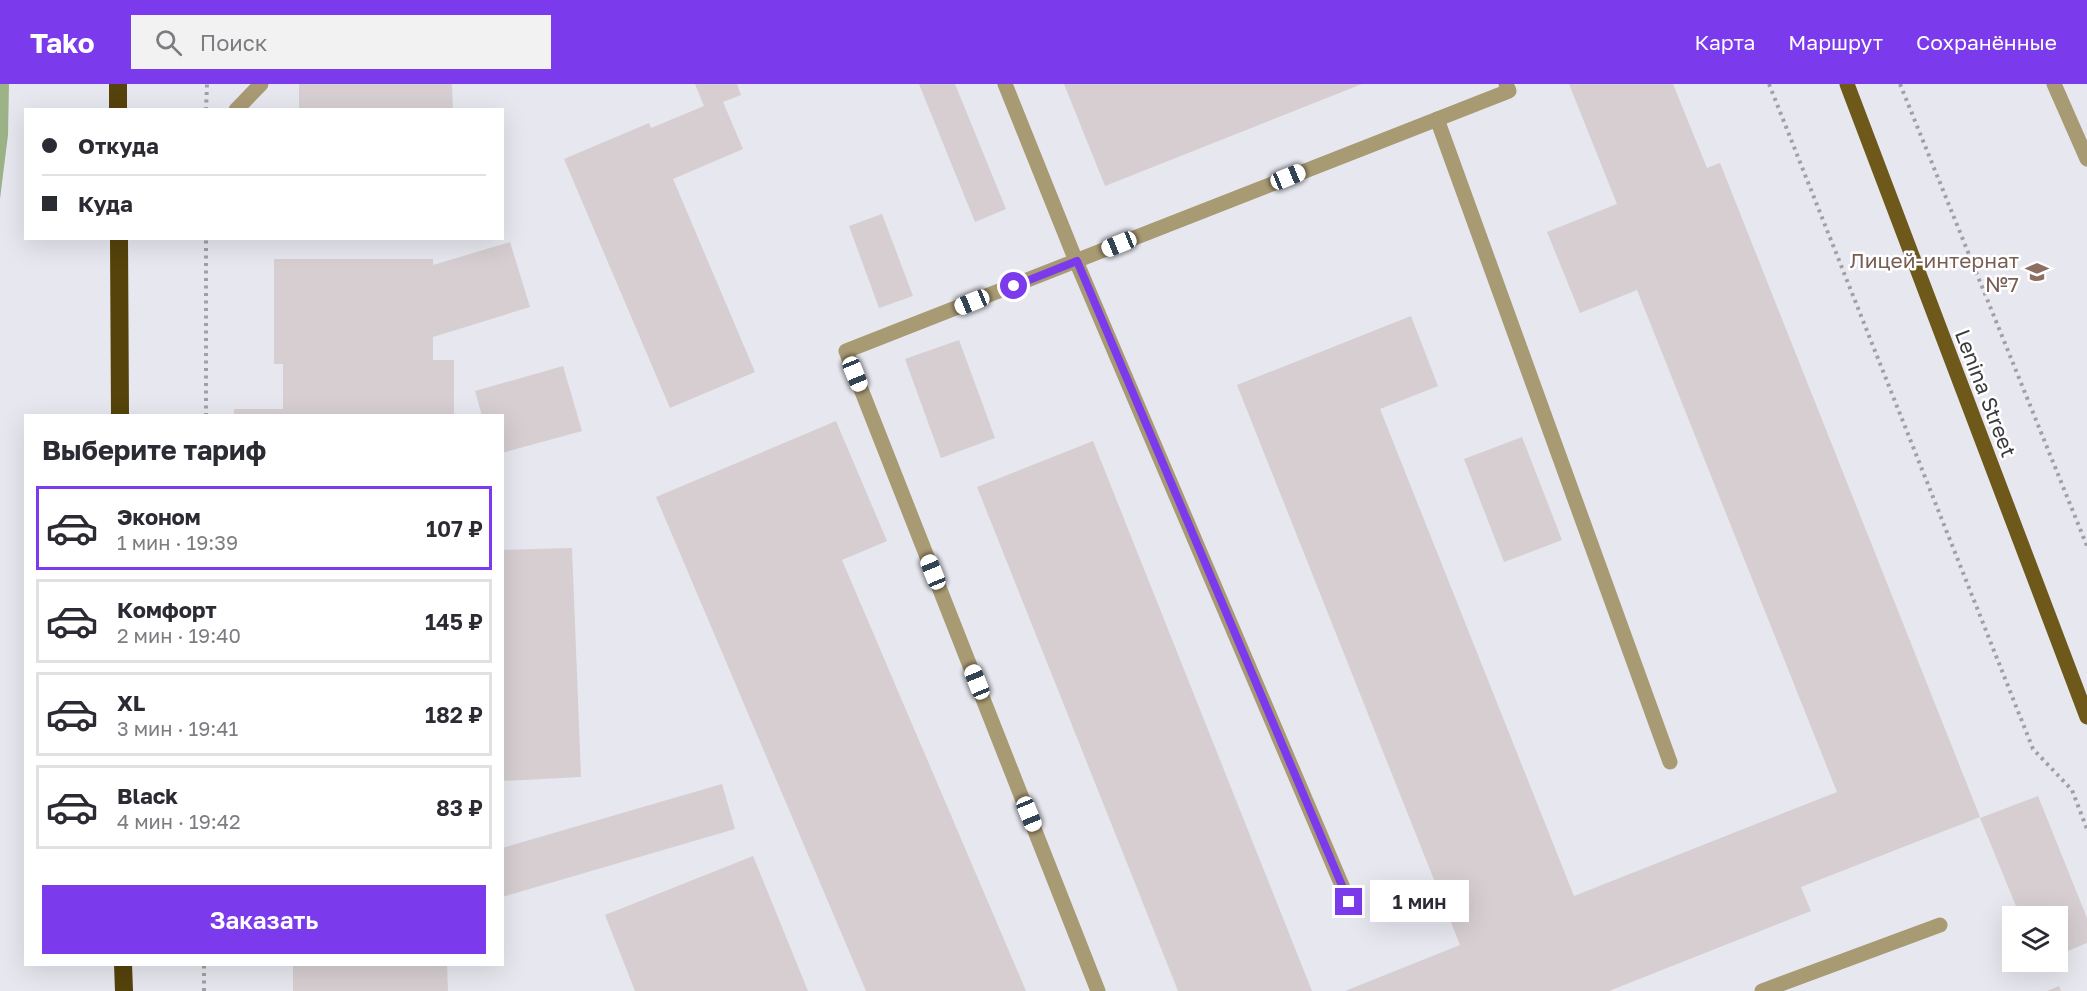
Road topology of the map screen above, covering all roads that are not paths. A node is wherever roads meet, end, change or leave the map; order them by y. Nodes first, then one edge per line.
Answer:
1 (118, 84) edge
2 (261, 84) edge
3 (1005, 84) edge
4 (1506, 84) edge
5 (1847, 84) edge
6 (2054, 84) edge
7 (118, 108) edge
8 (238, 108) edge
9 (1437, 118) junction
10 (2087, 159) edge
11 (119, 240) edge
12 (1077, 261) junction
13 (120, 414) edge
14 (2087, 717) edge
15 (1670, 762) dead end
16 (1349, 902) dead end
17 (1940, 925) dead end
18 (123, 966) edge
19 (124, 991) edge
20 (1098, 991) edge
21 (1762, 991) edge

1 - 7 highway
2 - 8 lane
3 - 12 lane
4 - 9 lane
5 - 14 main road, Lenina Street
6 - 10 lane
9 - 12 lane
9 - 15 lane
11 - 13 highway
12 - 16 lane
12 - 20 lane
17 - 21 lane
18 - 19 highway

